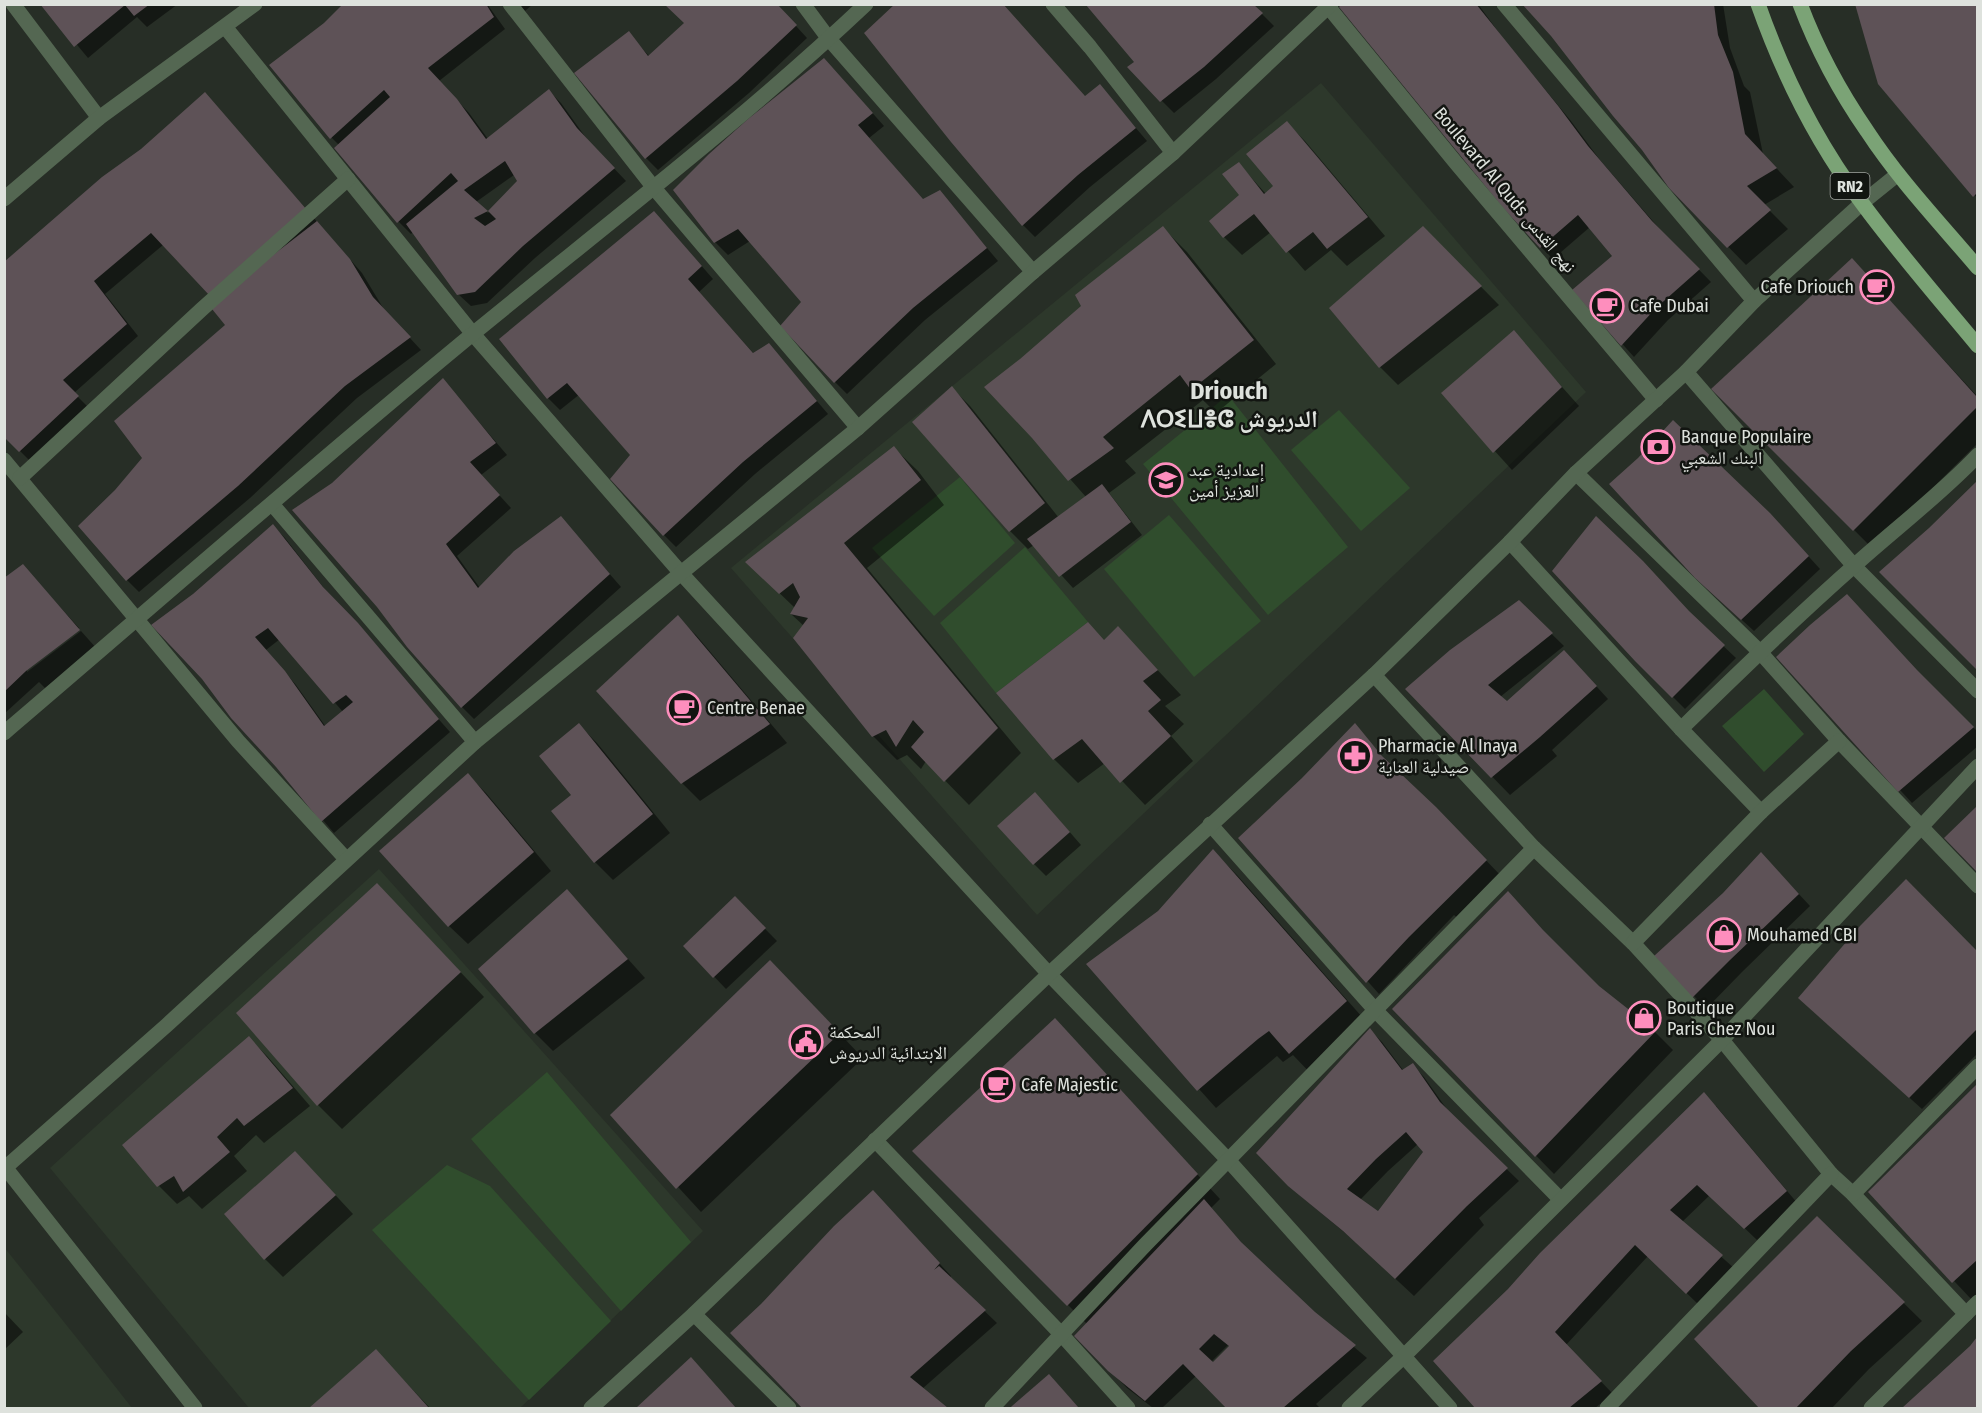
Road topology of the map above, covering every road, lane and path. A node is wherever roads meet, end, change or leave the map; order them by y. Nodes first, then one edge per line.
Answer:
1 (13, 4) edge
2 (510, 4) edge
3 (803, 4) edge
4 (866, 4) edge
5 (1053, 4) edge
6 (1504, 4) edge
7 (1758, 4) edge
8 (1800, 4) edge
9 (254, 5) edge
10 (1328, 5) edge
11 (226, 28) junction
12 (829, 39) junction
13 (99, 118) junction
14 (1173, 153) junction
15 (1898, 174) junction
16 (348, 179) junction
17 (654, 188) junction
18 (4, 199) edge
19 (1862, 203) junction
20 (1977, 268) edge
21 (1034, 272) junction
22 (1754, 301) junction
23 (474, 334) junction
24 (1977, 346) edge
25 (1686, 372) junction
26 (1656, 400) junction
27 (858, 428) junction
28 (1977, 455) edge
29 (4, 460) edge
30 (1576, 472) junction
31 (20, 478) junction
32 (272, 504) junction
33 (1510, 542) junction
34 (1854, 566) junction
35 (680, 572) junction
36 (137, 620) junction
37 (1760, 652) junction
38 (1374, 675) junction
39 (1977, 691) edge
40 (1681, 729) junction
41 (4, 733) edge
42 (1839, 741) junction
43 (475, 742) junction
44 (1977, 766) edge
45 (1761, 812) junction
46 (1210, 824) junction
47 (1921, 828) junction
48 (1534, 848) junction
49 (346, 858) junction
50 (1977, 886) edge
51 (1633, 943) junction
52 (1049, 974) junction
53 (1376, 1011) junction
54 (1722, 1040) junction
55 (1977, 1066) edge
56 (875, 1140) junction
57 (1229, 1161) junction
58 (5, 1167) edge
59 (1832, 1174) junction
60 (1853, 1194) junction
61 (1560, 1199) junction
62 (1977, 1302) edge
63 (694, 1314) junction
64 (1966, 1314) junction
65 (1062, 1335) junction
66 (1404, 1356) junction
67 (195, 1408) edge
68 (591, 1408) edge
69 (789, 1408) edge
70 (992, 1408) edge
71 (1128, 1408) edge
72 (1349, 1408) edge
73 (1450, 1408) edge
74 (1607, 1408) edge
75 (1871, 1408) edge

1 - 13 street
2 - 17 street
3 - 12 street
4 - 12 street
5 - 14 street
6 - 22 street
7 - 19 main road, RN2
8 - 15 main road, RN2
9 - 11 street
10 - 14 street
10 - 26 street, Boulevard Al Quds نهج القدس
11 - 13 street
11 - 16 street
12 - 17 street
12 - 21 street
13 - 18 street
14 - 21 street
15 - 19 street
15 - 20 main road, RN2
16 - 23 street
16 - 31 street
17 - 23 street
17 - 27 street
19 - 22 street
19 - 24 main road, RN2
21 - 27 street
22 - 25 street
23 - 32 street
23 - 35 street
25 - 26 street
25 - 34 street
26 - 30 street
27 - 35 street
28 - 34 street
29 - 31 street
30 - 33 street
30 - 37 street
31 - 36 street
32 - 36 street
32 - 43 street
33 - 38 street
33 - 40 street
34 - 37 street
34 - 39 street
35 - 43 street
35 - 52 street
36 - 41 street
36 - 49 street
37 - 40 street
37 - 42 street
38 - 46 street
38 - 48 street
40 - 45 street
42 - 45 street
42 - 47 street
43 - 49 street
44 - 47 street
45 - 51 street
46 - 52 street
46 - 53 street
47 - 50 street
47 - 54 street
48 - 51 street
48 - 53 street
49 - 58 street
51 - 54 street
52 - 56 street
52 - 57 street
53 - 57 street
53 - 61 street
54 - 59 street
54 - 61 street
55 - 60 street
56 - 63 street
56 - 65 street
57 - 65 street
57 - 66 street
58 - 67 street
59 - 60 street
59 - 74 street
60 - 64 street
61 - 66 street
62 - 64 street
63 - 68 street
63 - 69 street
64 - 75 street
65 - 70 street
65 - 71 street
66 - 72 street
66 - 73 street

